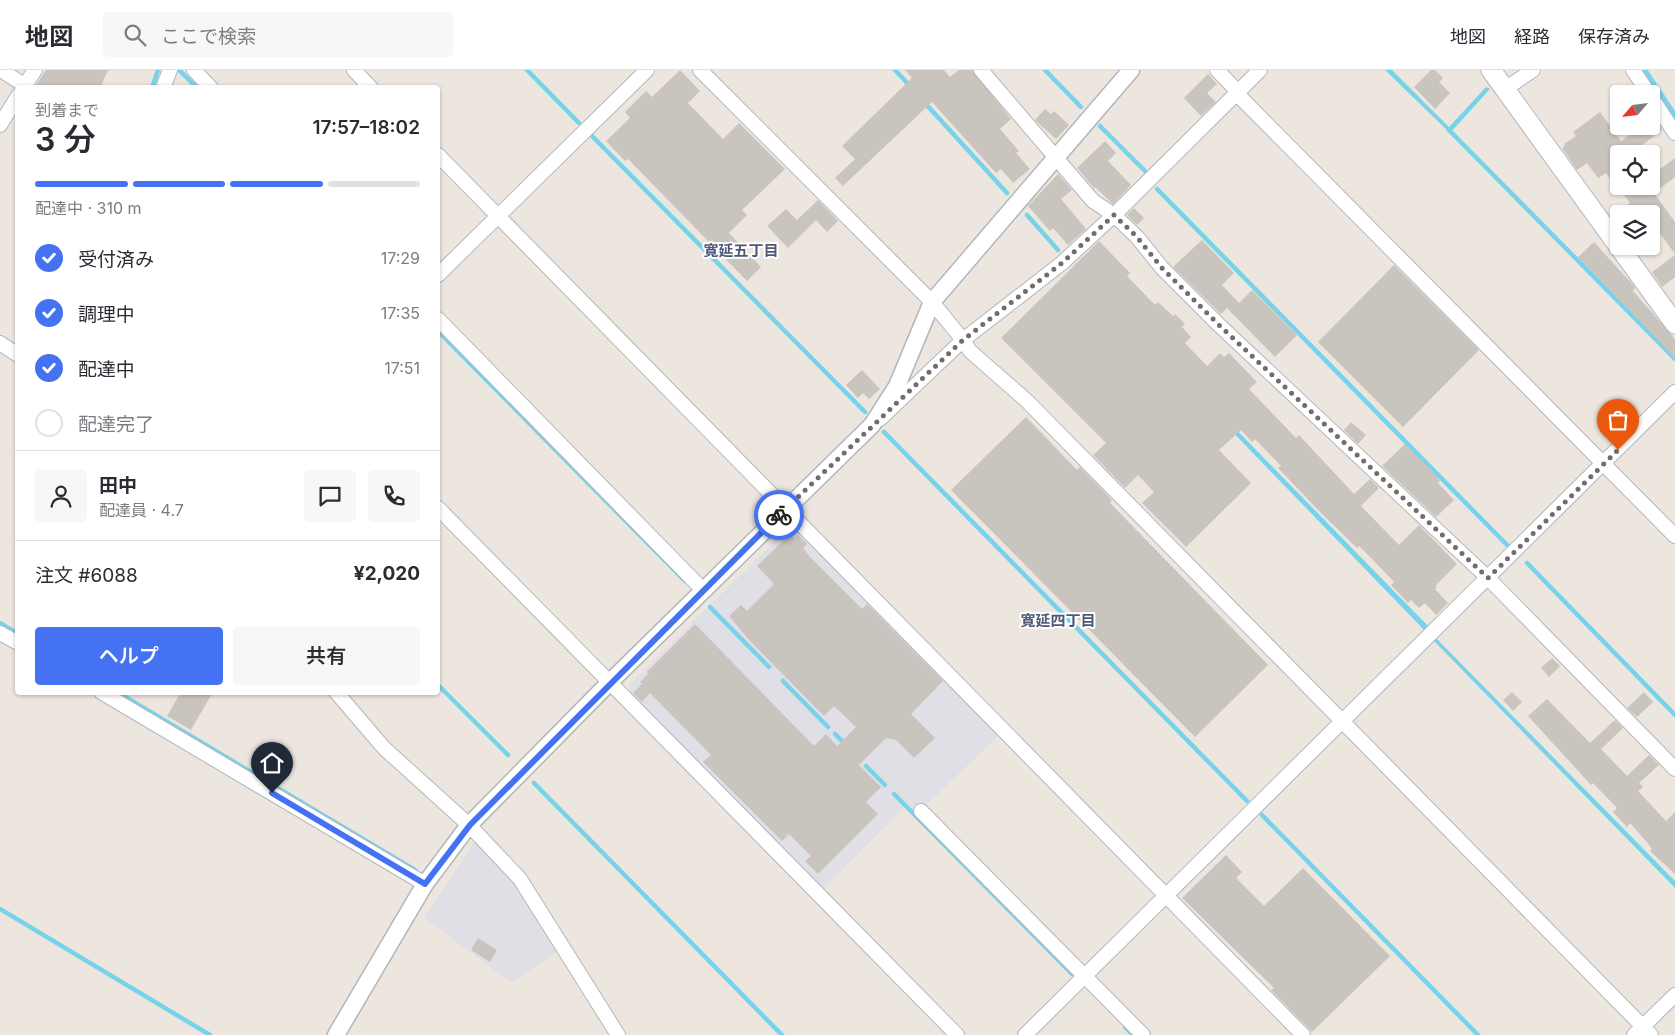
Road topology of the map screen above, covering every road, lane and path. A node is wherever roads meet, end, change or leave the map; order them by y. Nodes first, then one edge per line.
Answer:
1 (1, 70) edge
2 (35, 70) edge
3 (170, 70) edge
4 (194, 70) edge
5 (354, 70) edge
6 (647, 70) edge
7 (700, 70) edge
8 (981, 70) edge
9 (1131, 70) edge
10 (1217, 70) edge
11 (1260, 70) edge
12 (1491, 70) edge
13 (1533, 70) edge
14 (1633, 70) edge
15 (17, 85) edge
16 (25, 85) edge
17 (164, 85) edge
18 (208, 85) edge
19 (368, 85) edge
20 (1643, 85) edge
21 (1505, 89) junction
22 (1238, 92) junction
23 (15, 101) edge
24 (1660, 110) edge
25 (0, 125) edge
26 (1675, 133) edge
27 (440, 157) edge
28 (1055, 157) junction
29 (1114, 215) junction
30 (498, 216) junction
31 (440, 273) edge
32 (932, 302) junction
33 (440, 321) edge
34 (1675, 324) edge
35 (963, 340) junction
36 (0, 343) edge
37 (15, 353) edge
38 (1675, 392) edge
39 (872, 425) junction
40 (1605, 464) junction
41 (786, 508) junction
42 (440, 510) edge
43 (1675, 536) edge
44 (1488, 578) junction
45 (703, 590) junction
46 (0, 632) edge
47 (15, 641) edge
48 (609, 683) junction
49 (106, 695) edge
50 (339, 695) edge
51 (1342, 720) junction
52 (1675, 769) edge
53 (921, 810) dead end
54 (470, 825) junction
55 (425, 884) junction
56 (1166, 896) junction
57 (1085, 976) junction
58 (1675, 996) edge
59 (1642, 1032) edge
60 (336, 1035) edge
61 (618, 1035) edge
62 (957, 1035) edge
63 (1025, 1035) edge
64 (1143, 1035) edge
65 (1303, 1035) edge

1 - 15 street
2 - 16 street
3 - 17 street
4 - 18 street
5 - 19 street
6 - 30 street
7 - 32 street
8 - 28 street
9 - 28 street
10 - 22 street
11 - 22 street
12 - 21 main road
13 - 21 street
14 - 20 street
21 - 34 main road
22 - 29 street
22 - 40 street
23 - 25 street
24 - 26 street
27 - 30 street
28 - 29 street
28 - 32 street
29 - 35 street
29 - 44 street
30 - 31 street
30 - 41 street
32 - 35 street
32 - 39 street
33 - 45 street
35 - 39 street
35 - 51 street
36 - 37 street
38 - 40 street
39 - 41 street
40 - 43 street
40 - 44 street
41 - 45 street
41 - 56 street
42 - 48 street
44 - 51 street
44 - 52 street
45 - 48 street
46 - 47 street
48 - 54 street
48 - 62 street
49 - 55 street
50 - 54 street
51 - 56 street
51 - 59 street
53 - 57 street
54 - 55 street
54 - 61 street
55 - 60 street
56 - 57 street
56 - 65 street
57 - 63 street
57 - 64 street
58 - 59 street

